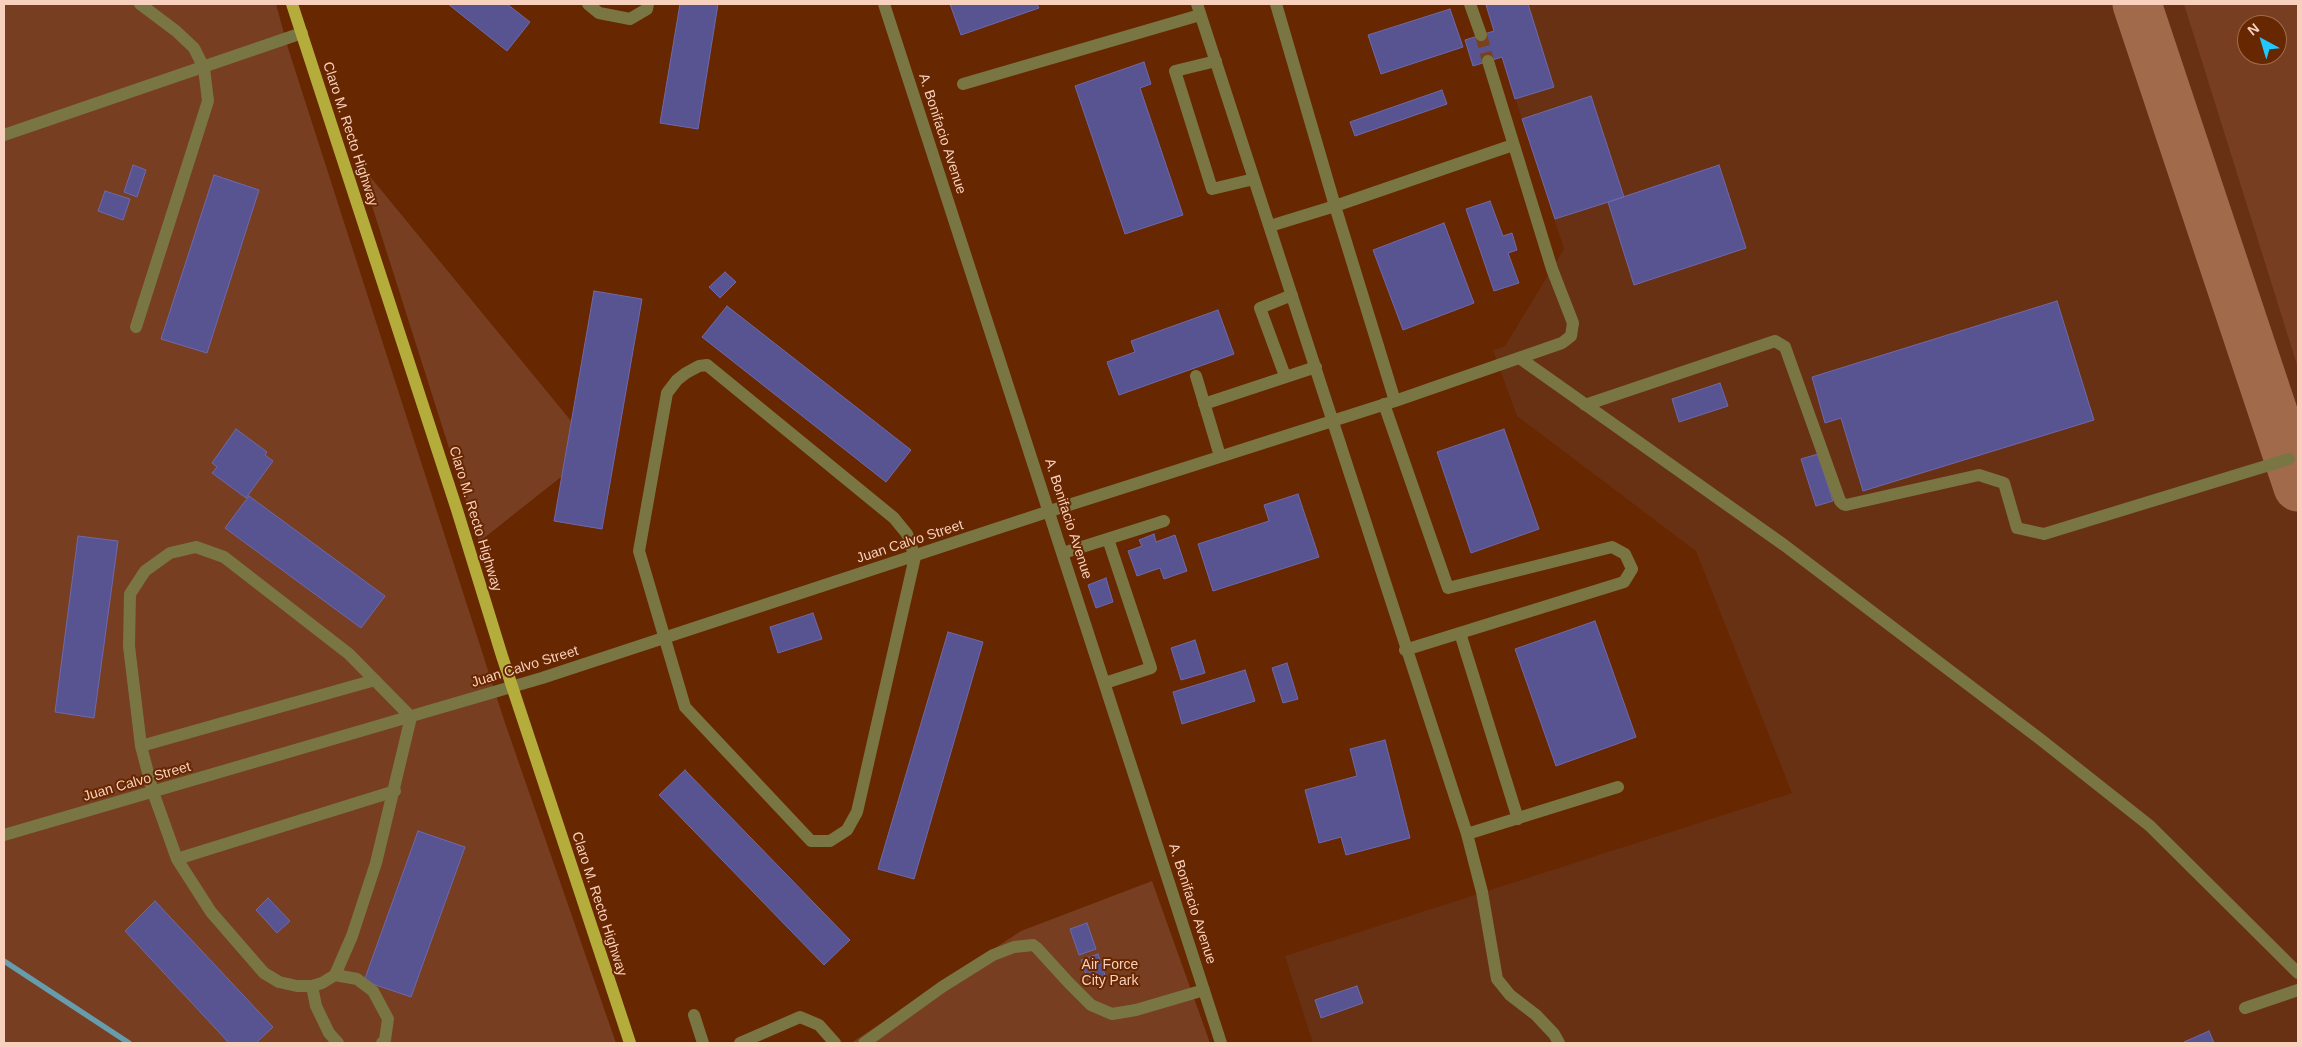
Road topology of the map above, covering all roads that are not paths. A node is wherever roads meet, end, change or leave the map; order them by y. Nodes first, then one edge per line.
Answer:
1 (140, 4) edge
2 (292, 4) edge
3 (588, 4) edge
4 (648, 4) edge
5 (884, 4) edge
6 (1276, 4) edge
7 (1470, 4) edge
8 (1199, 9) edge
9 (302, 33) junction
10 (1481, 35) tunnel mouth
11 (1216, 60) junction
12 (1488, 61) tunnel mouth
13 (204, 68) junction
14 (963, 84) dead end
15 (4, 135) edge
16 (1513, 145) junction
17 (1254, 179) junction
18 (1335, 206) junction
19 (1270, 226) junction
20 (1292, 295) junction
21 (136, 326) dead end
22 (1521, 359) junction
23 (1316, 367) junction
24 (1196, 376) dead end
25 (1285, 376) junction
26 (1390, 403) junction
27 (1204, 404) junction
28 (1585, 405) junction
29 (1333, 420) junction
30 (1220, 456) junction
31 (2289, 458) dead end
32 (1050, 511) junction
33 (1164, 521) dead end
34 (1108, 539) junction
35 (1063, 553) junction
36 (915, 557) junction
37 (1460, 633) junction
38 (665, 638) junction
39 (1405, 650) junction
40 (375, 680) junction
41 (1105, 683) junction
42 (512, 687) junction
43 (412, 717) junction
44 (141, 746) junction
45 (1618, 787) dead end
46 (395, 791) junction
47 (153, 792) junction
48 (1518, 818) junction
49 (5, 832) edge
50 (1467, 834) junction
51 (177, 859) junction
52 (2298, 973) edge
53 (335, 974) junction
54 (312, 986) junction
55 (1204, 990) junction
56 (2298, 990) edge
57 (2245, 1008) dead end
58 (694, 1015) dead end
59 (338, 1043) edge
60 (382, 1043) edge
61 (630, 1043) edge
62 (703, 1043) edge
63 (740, 1043) edge
64 (835, 1043) edge
65 (864, 1043) edge
66 (1221, 1043) edge
67 (1559, 1043) edge

1 - 13 street
2 - 9 main road, Claro M. Recto Highway
3 - 4 street
5 - 32 street, A. Bonifacio Avenue
6 - 18 street
7 - 10 street
8 - 11 street
8 - 14 street
9 - 13 street
9 - 42 main road, Claro M. Recto Highway
11 - 17 street
11 - 17 street
12 - 16 street, Juan Calvo Street
13 - 15 street
13 - 21 street
16 - 18 street
16 - 22 street, Juan Calvo Street
17 - 19 street
18 - 19 street
18 - 26 street
19 - 20 street
20 - 23 street
20 - 25 street
22 - 26 street, Juan Calvo Street
22 - 28 street
23 - 25 street
23 - 29 street
24 - 27 street
25 - 27 street
26 - 29 street, Juan Calvo Street
26 - 37 street
27 - 30 street
28 - 31 street
28 - 52 street
29 - 30 street, Juan Calvo Street
29 - 39 street
30 - 32 street, Juan Calvo Street
32 - 35 street, A. Bonifacio Avenue
32 - 36 street, Juan Calvo Street
33 - 34 street
34 - 35 street
34 - 41 street
35 - 41 street, A. Bonifacio Avenue
36 - 38 street, Juan Calvo Street
36 - 38 street
36 - 38 street
37 - 39 street
37 - 48 street
38 - 42 street, Juan Calvo Street
39 - 50 street
40 - 43 street
40 - 44 street
40 - 44 street
41 - 55 street, A. Bonifacio Avenue
42 - 43 street, Juan Calvo Street
42 - 61 main road, Claro M. Recto Highway
43 - 46 street
43 - 47 street, Juan Calvo Street
44 - 47 street
45 - 48 street
46 - 51 street
46 - 53 street
47 - 49 street, Juan Calvo Street
47 - 51 street
48 - 50 street
50 - 67 street
51 - 54 street
53 - 54 street
53 - 60 street
54 - 59 street
55 - 65 street
55 - 66 street, A. Bonifacio Avenue
56 - 57 street
58 - 62 street
63 - 64 street

